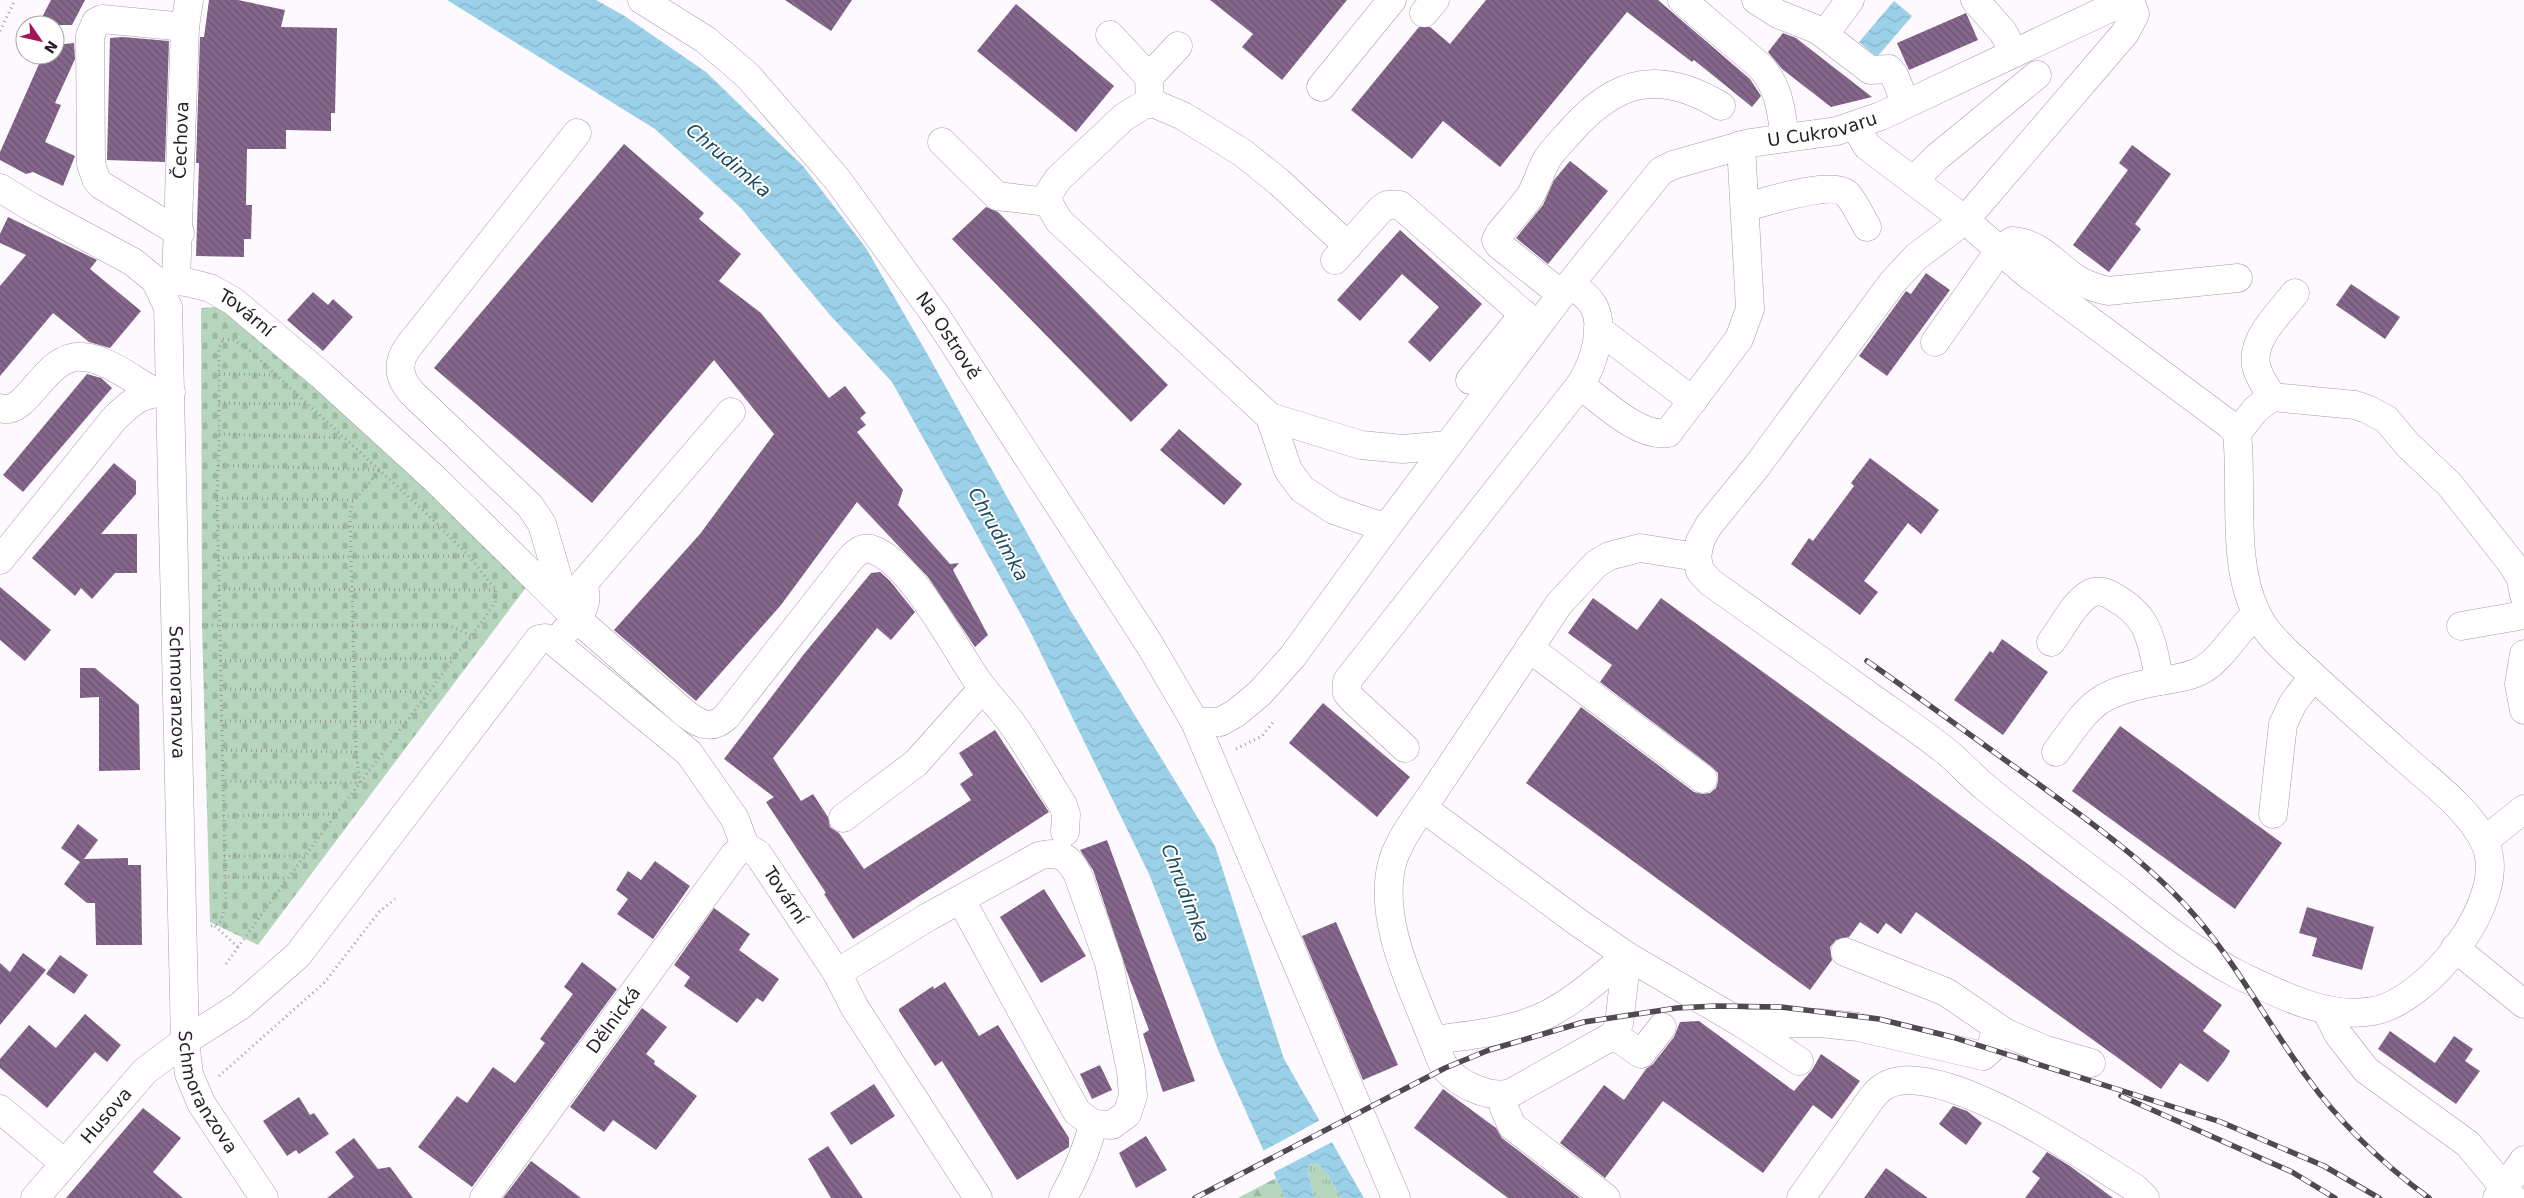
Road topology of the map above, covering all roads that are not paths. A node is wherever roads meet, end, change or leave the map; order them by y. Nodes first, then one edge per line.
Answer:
1 (189, 0) edge
2 (642, 0) edge
3 (1392, 0) edge
4 (1682, 0) edge
5 (1756, 0) edge
6 (1850, 0) edge
7 (1975, 0) edge
8 (2128, 0) edge
9 (185, 27) junction
10 (1824, 34) junction
11 (1110, 35) dead end
12 (1178, 46) dead end
13 (2014, 53) junction
14 (2036, 75) dead end
15 (1149, 76) junction
16 (1321, 87) dead end
17 (1150, 103) junction
18 (1906, 104) junction
19 (1721, 106) dead end
20 (1855, 126) junction
21 (577, 133) dead end
22 (1784, 138) junction
23 (942, 142) dead end
24 (1741, 145) junction
25 (1913, 181) junction
26 (0, 188) edge
27 (0, 199) edge
28 (1048, 202) junction
29 (1745, 207) junction
30 (1965, 220) junction
31 (61, 223) junction
32 (1867, 228) dead end
33 (180, 233) junction
34 (1999, 251) junction
35 (2238, 278) dead end
36 (168, 284) junction
37 (1563, 292) junction
38 (2295, 293) dead end
39 (1531, 320) junction
40 (1598, 329) junction
41 (1935, 342) dead end
42 (1470, 380) dead end
43 (1580, 384) junction
44 (163, 392) junction
45 (2272, 397) junction
46 (1693, 401) junction
47 (0, 408) edge
48 (731, 412) dead end
49 (1270, 417) junction
50 (2237, 433) junction
51 (1448, 445) junction
52 (1386, 528) junction
53 (1697, 557) junction
54 (0, 560) edge
55 (565, 588) junction
56 (2524, 595) edge
57 (2256, 614) junction
58 (2524, 615) edge
59 (576, 619) junction
60 (2461, 626) dead end
61 (548, 639) junction
62 (2051, 642) dead end
63 (1529, 648) junction
64 (2524, 654) edge
65 (2314, 677) junction
66 (2160, 681) junction
67 (983, 688) junction
68 (2524, 710) edge
69 (1195, 722) junction
70 (1405, 748) dead end
71 (2056, 752) dead end
72 (1703, 779) dead end
73 (1423, 808) junction
74 (2524, 809) edge
75 (2273, 814) dead end
76 (843, 818) dead end
77 (1065, 832) dead end
78 (2484, 841) junction
79 (745, 846) junction
80 (961, 900) junction
81 (2455, 948) junction
82 (1846, 952) dead end
83 (1627, 956) junction
84 (837, 973) junction
85 (2524, 1004) edge
86 (2326, 1010) junction
87 (1743, 1024) junction
88 (1662, 1027) dead end
89 (1996, 1028) junction
90 (1614, 1036) junction
91 (1433, 1040) junction
92 (185, 1041) junction
93 (1799, 1062) dead end
94 (2092, 1063) dead end
95 (1504, 1095) junction
96 (0, 1109) edge
97 (1093, 1124) junction
98 (2524, 1160) edge
99 (64, 1163) junction
100 (2505, 1194) edge
101 (36, 1198) edge
102 (264, 1198) edge
103 (484, 1198) edge
104 (978, 1198) edge
105 (1063, 1198) edge
106 (1396, 1198) edge
107 (1606, 1198) edge
108 (1801, 1198) edge
109 (2145, 1198) edge

1 - 9 street, Čechova
2 - 69 street, Na Ostrově
3 - 16 street
4 - 22 street
5 - 10 street
6 - 10 street
7 - 13 street
8 - 13 street, U Cukrovaru
8 - 30 street
9 - 33 street, Čechova
9 - 33 street
10 - 18 street
11 - 15 street
12 - 15 street
13 - 18 street, U Cukrovaru
14 - 25 street
15 - 17 street
17 - 28 street
17 - 39 street
18 - 20 street, U Cukrovaru
19 - 37 street
20 - 22 street, U Cukrovaru
20 - 25 street
21 - 55 street
22 - 24 street, U Cukrovaru
23 - 28 street
24 - 29 street
24 - 37 street, U Cukrovaru
25 - 30 street
26 - 31 street, Schmoranzova
27 - 31 street, Schmoranzova
28 - 49 street
29 - 32 street
29 - 46 street
30 - 34 street
30 - 53 street
31 - 36 street, Schmoranzova
33 - 36 street, Čechova
34 - 35 street
34 - 41 street
34 - 50 street
36 - 44 street, Schmoranzova
36 - 55 street, Tovární
37 - 39 street, U Cukrovaru
37 - 40 street
38 - 45 street
39 - 42 street
39 - 51 street
40 - 43 street
40 - 46 street
43 - 46 street
43 - 70 street
44 - 47 street
44 - 54 street
44 - 92 street, Schmoranzova
45 - 50 street
45 - 56 street
48 - 55 street
49 - 51 street
49 - 52 street
50 - 57 street
51 - 52 street
52 - 69 street
53 - 63 street
53 - 86 street
55 - 59 street
57 - 65 street
57 - 66 street
58 - 60 street
59 - 61 street, Husova
59 - 67 street
61 - 79 street, Tovární
61 - 92 street, Husova
62 - 66 street
63 - 72 street
63 - 73 street
64 - 68 street
65 - 75 street
65 - 78 street
66 - 71 street
67 - 76 street
67 - 77 street
69 - 106 street, Na Ostrově
73 - 83 street
73 - 91 street
74 - 78 street
78 - 81 street
79 - 84 street, Tovární
79 - 103 street, Dělnická
80 - 84 street
80 - 97 street
80 - 97 street
81 - 85 street
81 - 86 street
82 - 89 street
83 - 87 street
83 - 90 street
83 - 91 street
84 - 104 street, Tovární
86 - 100 street
87 - 89 street
87 - 93 street
88 - 90 street
89 - 94 street
90 - 95 street
91 - 95 street
92 - 99 street, Husova
92 - 102 street, Schmoranzova
95 - 107 street
96 - 99 street
97 - 105 street
98 - 100 street
99 - 101 street, Husova
108 - 109 street

